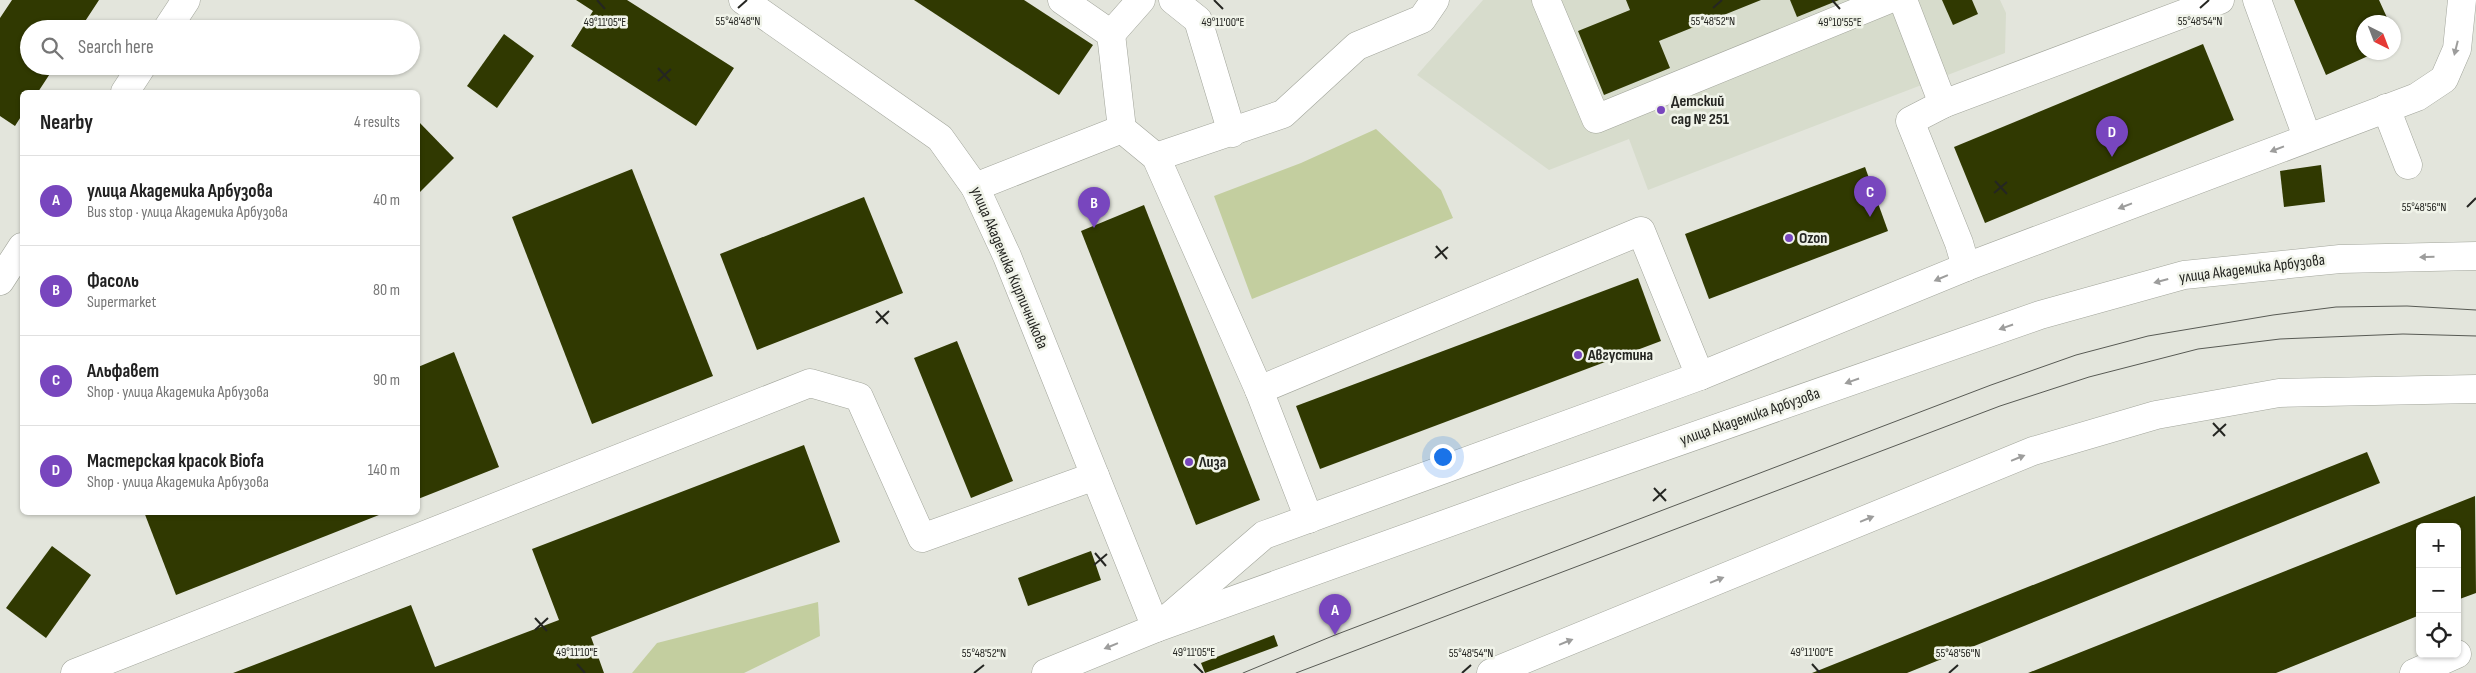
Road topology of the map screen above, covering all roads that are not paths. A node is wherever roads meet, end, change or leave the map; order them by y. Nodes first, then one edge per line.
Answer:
1 (186, 0) edge
2 (743, 0) edge
3 (1062, 0) edge
4 (1141, 0) edge
5 (1173, 0) edge
6 (1435, 0) edge
7 (1546, 0) edge
8 (1887, 0) edge
9 (1903, 0) edge
10 (2220, 0) edge
11 (2257, 0) edge
12 (2462, 0) edge
13 (173, 20) edge
14 (1111, 34) junction
15 (136, 75) edge
16 (126, 90) edge
17 (1943, 104) junction
18 (2386, 108) junction
19 (1122, 129) junction
20 (1232, 133) junction
21 (2307, 137) junction
22 (1156, 157) junction
23 (2408, 165) dead end
24 (976, 188) junction
25 (20, 250) edge
26 (2476, 256) edge
27 (1966, 267) junction
28 (0, 281) edge
29 (1700, 376) junction
30 (2476, 389) edge
31 (1259, 390) junction
32 (1095, 476) junction
33 (1309, 519) junction
34 (1156, 628) junction
35 (2476, 646) edge
36 (2461, 652) edge
37 (2448, 658) edge
38 (1523, 667) edge
39 (75, 673) edge
40 (1046, 673) edge
41 (1491, 673) edge
42 (2414, 673) edge

1 - 13 main road
2 - 24 main road, улица Академика Кирпичникова
3 - 14 main road
4 - 14 main road
5 - 20 main road
6 - 20 main road
7 - 8 main road
9 - 17 main road
10 - 17 main road
11 - 21 main road
12 -> 18 main road
14 - 19 main road
15 - 16 main road
17 - 27 main road
18 - 21 main road
18 - 23 main road
19 - 22 main road
19 - 24 main road
20 - 22 main road
21 -> 27 main road
22 - 31 main road
24 - 32 main road, улица Академика Кирпичникова
25 - 28 main road
26 -> 34 main road, улица Академика Арбузова
27 -> 29 main road
29 - 31 main road
29 - 33 main road
38 -> 30 main road
31 - 33 main road
32 - 34 main road, улица Академика Кирпичникова
32 - 39 main road
33 - 34 main road
34 -> 40 main road, улица Академика Арбузова
35 - 36 main road
37 - 42 main road
38 - 41 main road

